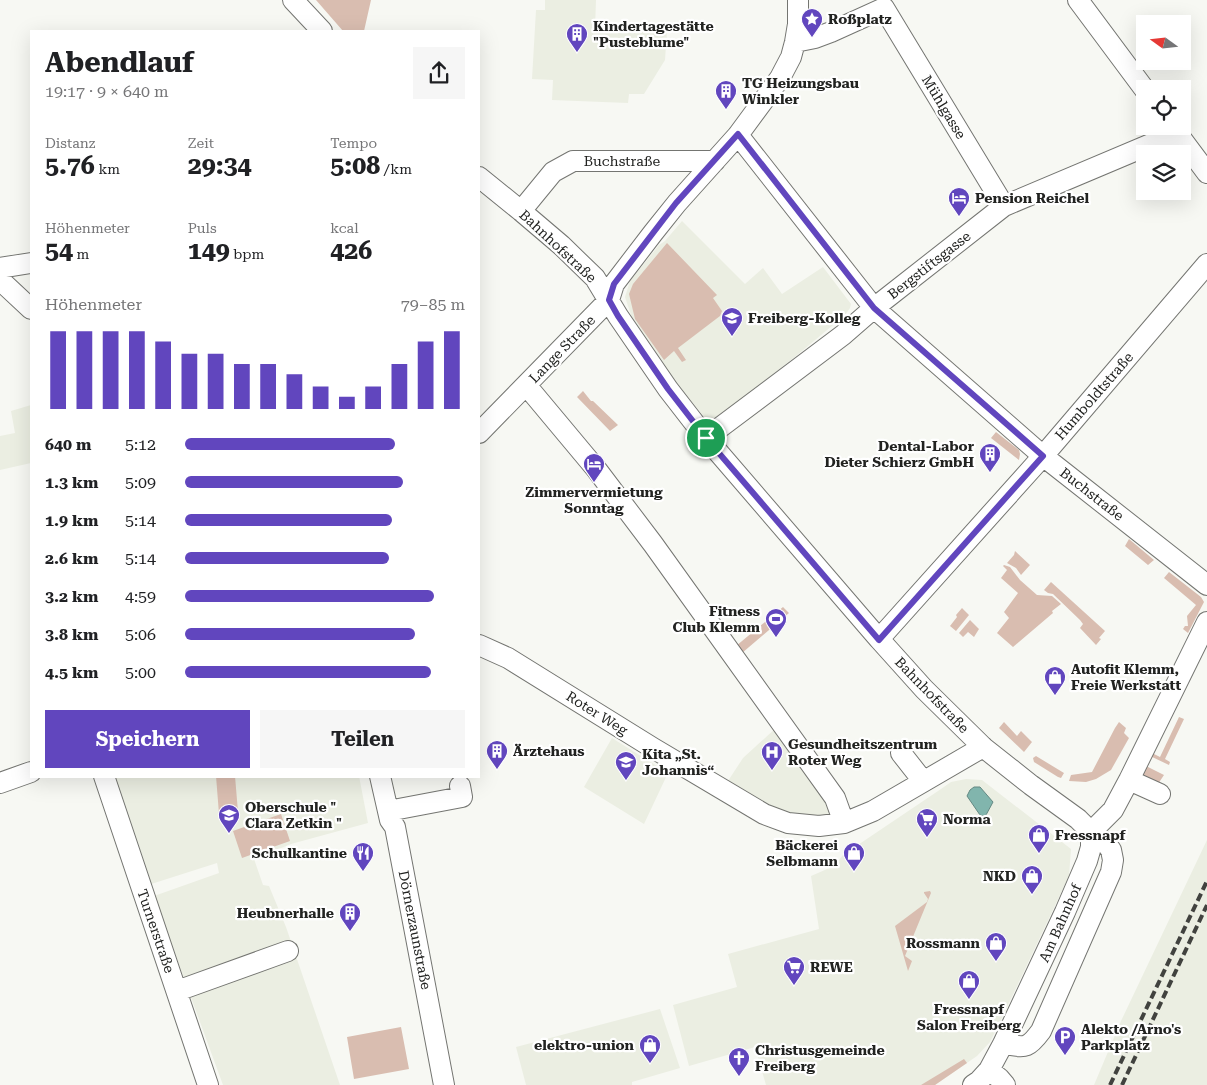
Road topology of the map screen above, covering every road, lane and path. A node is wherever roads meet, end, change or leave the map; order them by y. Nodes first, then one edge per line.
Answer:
1 (293, 0) edge
2 (798, 0) edge
3 (1078, 0) edge
4 (321, 30) edge
5 (795, 42) junction
6 (1138, 80) edge
7 (738, 134) junction
8 (1161, 135) edge
9 (1178, 135) edge
10 (715, 161) junction
11 (1207, 173) edge
12 (480, 178) edge
13 (1004, 206) junction
14 (521, 211) junction
15 (30, 263) edge
16 (1207, 264) edge
17 (0, 268) edge
18 (0, 280) edge
19 (609, 300) junction
20 (30, 308) edge
21 (874, 308) junction
22 (526, 385) junction
23 (480, 432) edge
24 (706, 438) junction
25 (1043, 456) junction
26 (1207, 586) edge
27 (1207, 622) edge
28 (879, 640) junction
29 (480, 645) edge
30 (983, 747) junction
31 (901, 753) dead end
32 (30, 772) edge
33 (105, 778) edge
34 (381, 778) edge
35 (1129, 780) junction
36 (924, 781) junction
37 (0, 782) edge
38 (460, 786) dead end
39 (1160, 794) dead end
40 (392, 819) junction
41 (844, 823) junction
42 (1091, 832) junction
43 (288, 951) dead end
44 (177, 991) junction
45 (1003, 1044) junction
46 (989, 1070) junction
47 (208, 1085) edge
48 (444, 1085) edge
49 (973, 1085) edge
50 (1005, 1085) edge

1 - 4 street
2 - 5 street, Lange Straße
3 - 6 street
5 - 7 street, Lange Straße
5 - 13 street, Mühlgasse
7 - 10 street, Lange Straße
7 - 21 street, Buchstraße
8 - 13 street, Bergstiftsgasse
9 - 11 street
10 - 14 street, Buchstraße
10 - 19 street, Lange Straße
12 - 14 street, Bahnhofstraße
13 - 21 street, Bergstiftsgasse
14 - 19 street, Bahnhofstraße
15 - 17 street
16 - 25 street, Humboldtstraße
18 - 20 street
19 - 22 street, Lange Straße
19 - 24 street, Bahnhofstraße
21 - 24 street, Bergstiftsgasse
21 - 25 street, Buchstraße
22 - 23 street, Lange Straße
22 - 41 street
24 - 28 street, Bahnhofstraße
25 - 26 street, Buchstraße
25 - 28 street, Humboldtstraße
27 - 35 street
28 - 30 street, Bahnhofstraße
29 - 41 street, Roter Weg
30 - 36 street, Roter Weg
30 - 42 street, Bahnhofstraße
31 - 36 street
32 - 37 street
33 - 44 street, Turnerstraße
34 - 40 street, Dörnerzaunstraße
35 - 39 street
35 - 42 street
36 - 41 street, Roter Weg
38 - 40 street
40 - 48 street, Dörnerzaunstraße
42 - 45 street, Am Bahnhof
42 - 45 street, Bahnhofstraße
43 - 44 street
44 - 47 street, Turnerstraße
45 - 46 street, Am Bahnhof
46 - 49 street, Am Bahnhof
46 - 50 street

